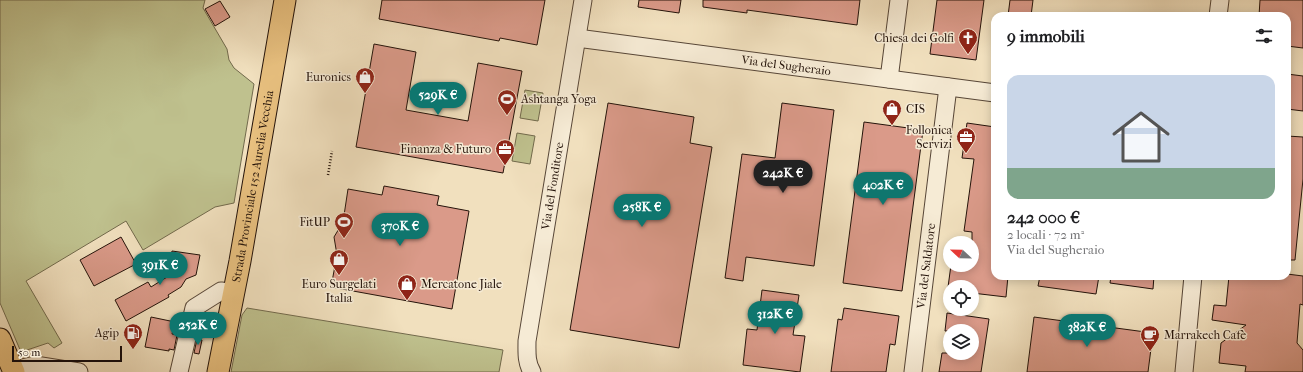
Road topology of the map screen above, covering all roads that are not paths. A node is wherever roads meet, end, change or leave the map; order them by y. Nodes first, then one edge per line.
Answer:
1 (284, 0) edge
2 (584, 0) edge
3 (900, 0) edge
4 (1220, 0) edge
5 (1218, 12) edge
6 (577, 38) junction
7 (889, 80) junction
8 (948, 87) junction
9 (991, 92) edge
10 (1193, 280) edge
11 (234, 293) junction
12 (0, 339) edge
13 (14, 371) edge
14 (79, 372) edge
15 (179, 372) edge
16 (218, 372) edge
17 (532, 372) edge
18 (913, 372) edge
19 (1184, 372) edge

1 - 11 main road, Strada Provinciale 152 Aurelia Vecchia
2 - 6 street, Via del Fonditore
3 - 7 street
4 - 5 street
6 - 7 street, Via del Sugheraio
6 - 17 street, Via del Fonditore
7 - 8 street, Via del Sugheraio
8 - 9 street, Via del Sugheraio
8 - 18 street, Via del Saldatore
10 - 19 street
11 - 15 street
11 - 16 main road, Strada Provinciale 152 Aurelia Vecchia
12 - 13 main road
13 - 14 street

